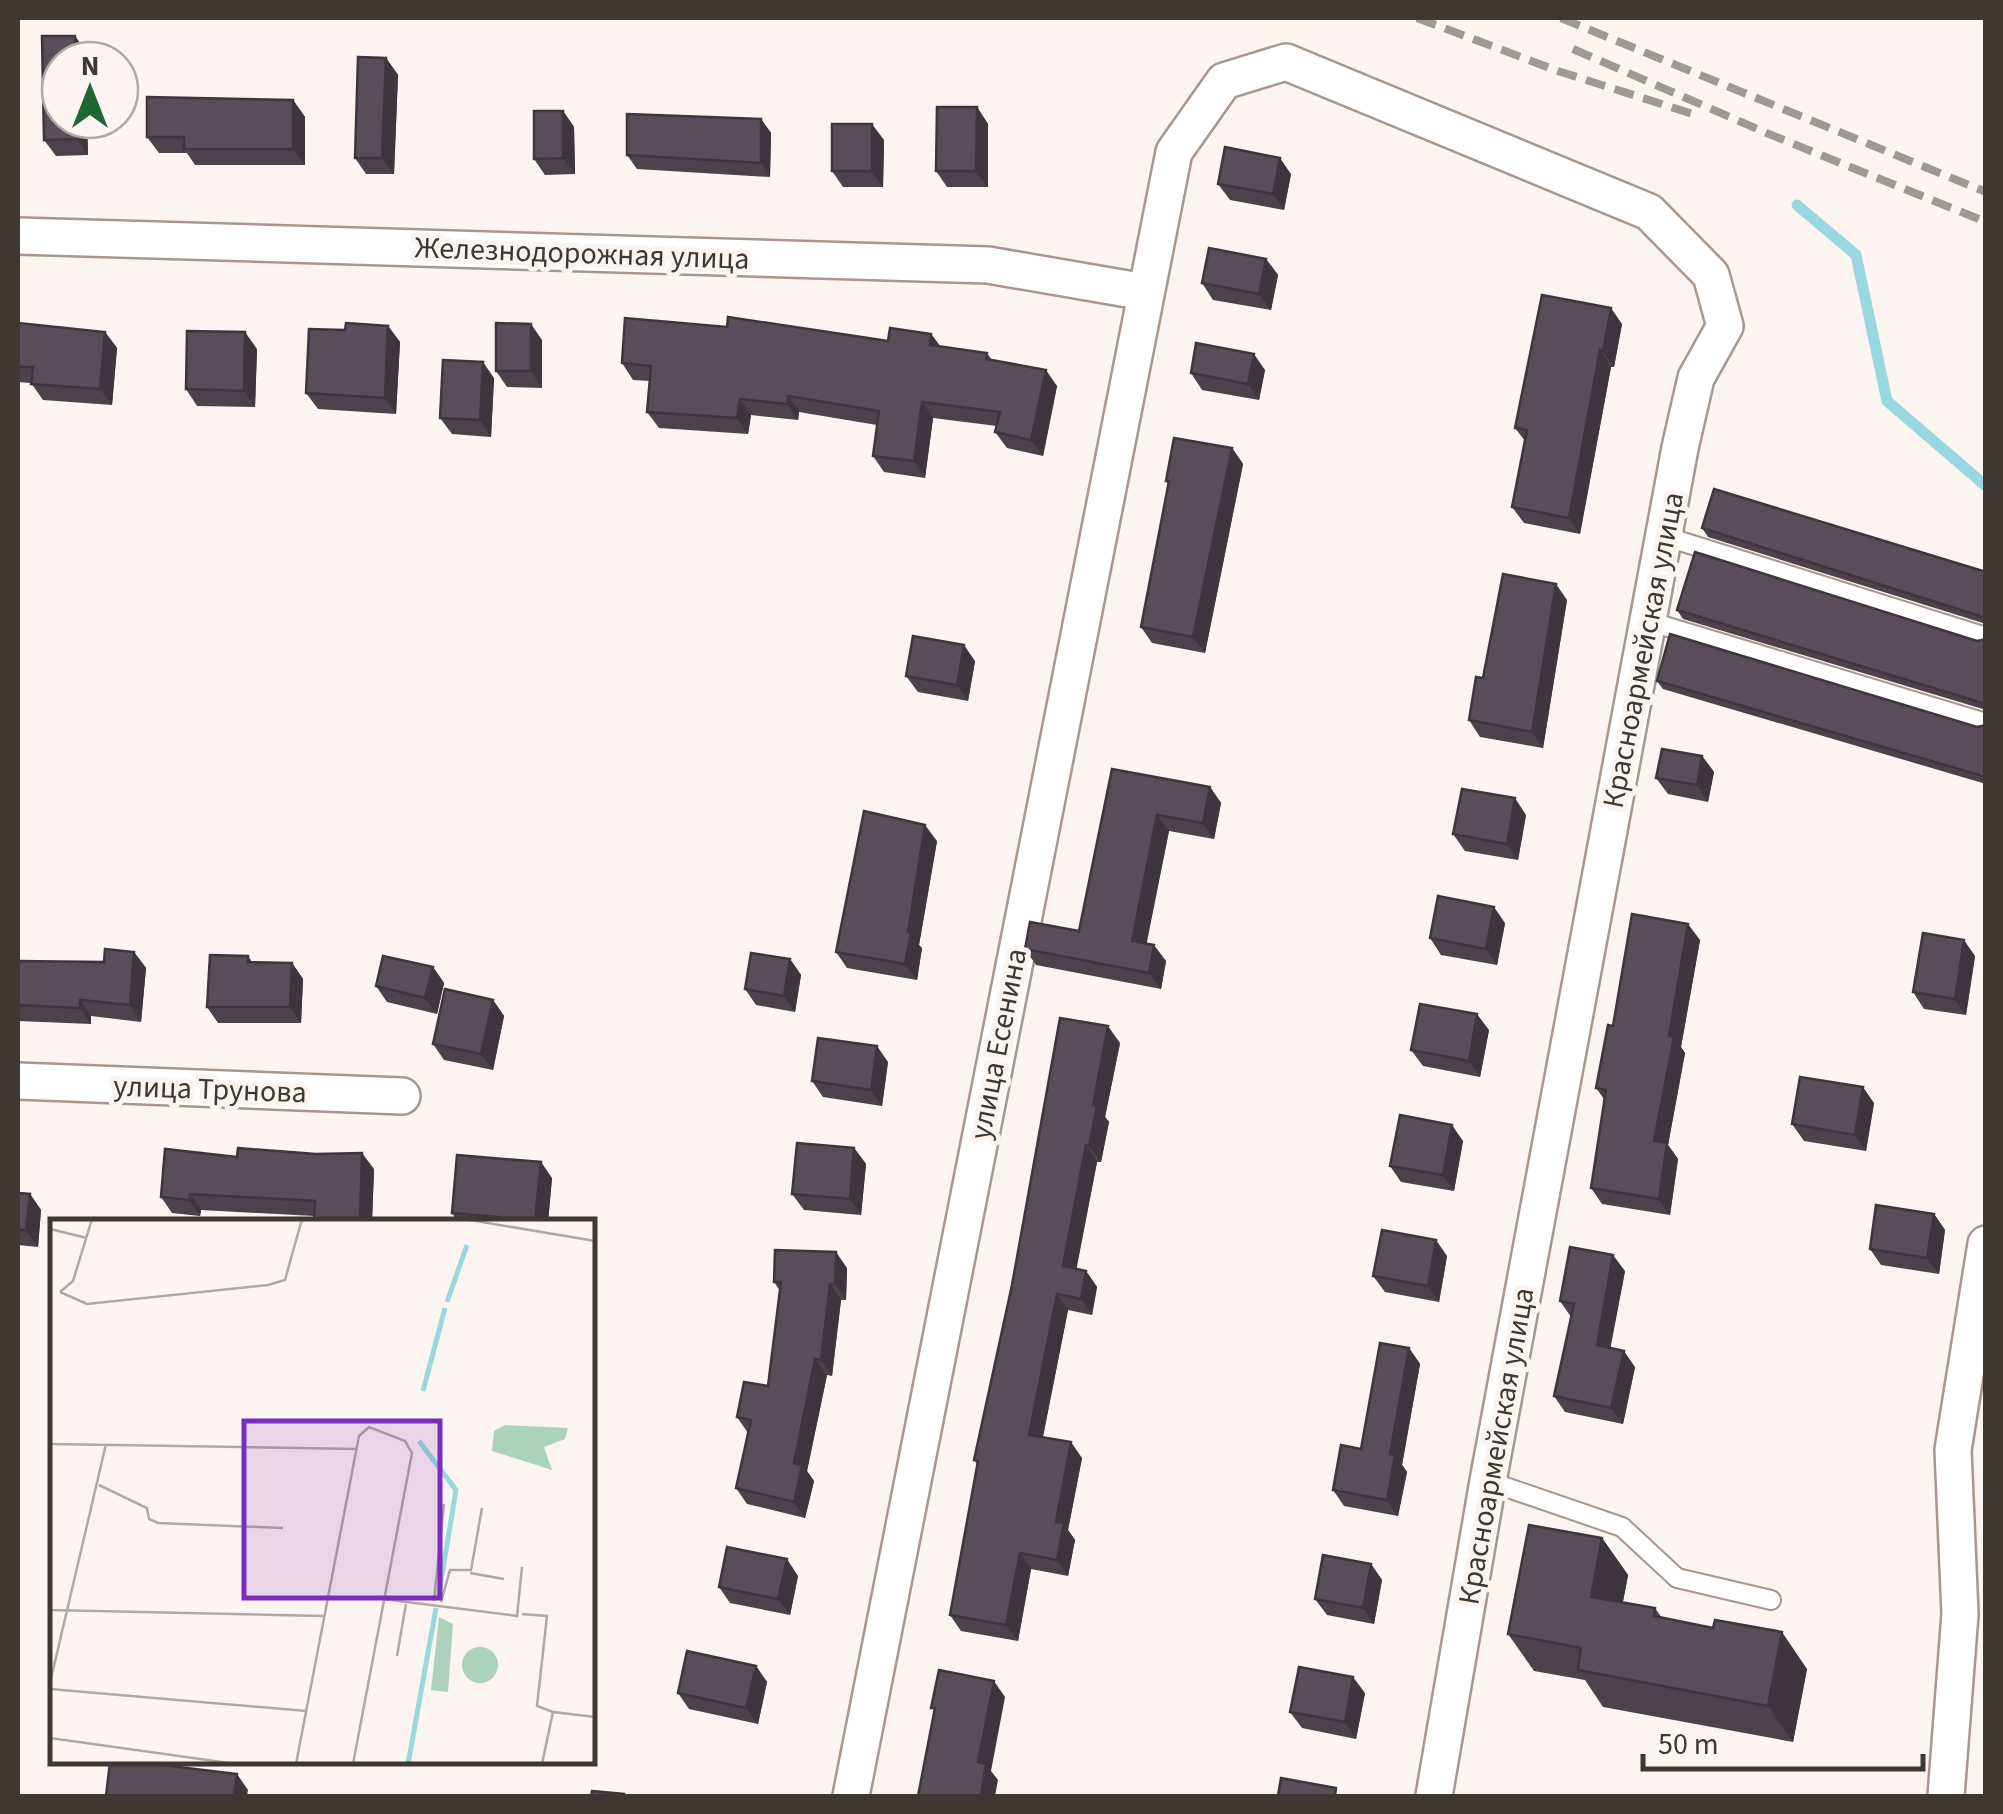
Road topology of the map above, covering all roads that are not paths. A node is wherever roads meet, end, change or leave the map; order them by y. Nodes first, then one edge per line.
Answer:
1 (18, 236) edge
2 (1145, 292) junction
3 (1664, 536) junction
4 (1648, 621) junction
5 (1986, 637) edge
6 (1986, 723) edge
7 (18, 1082) edge
8 (402, 1096) dead end
9 (1986, 1244) edge
10 (1488, 1481) junction
11 (1771, 1600) dead end
12 (851, 1796) edge
13 (1434, 1796) edge
14 (1946, 1796) edge

1 - 2 street, Железнодорожная улица
2 - 3 street, Красноармейская улица
2 - 12 street, улица Есенина
3 - 4 street, Красноармейская улица
3 - 5 lane
4 - 6 lane
4 - 10 street, Красноармейская улица
7 - 8 street, улица Трунова
9 - 14 street
10 - 11 lane
10 - 13 street, Красноармейская улица

